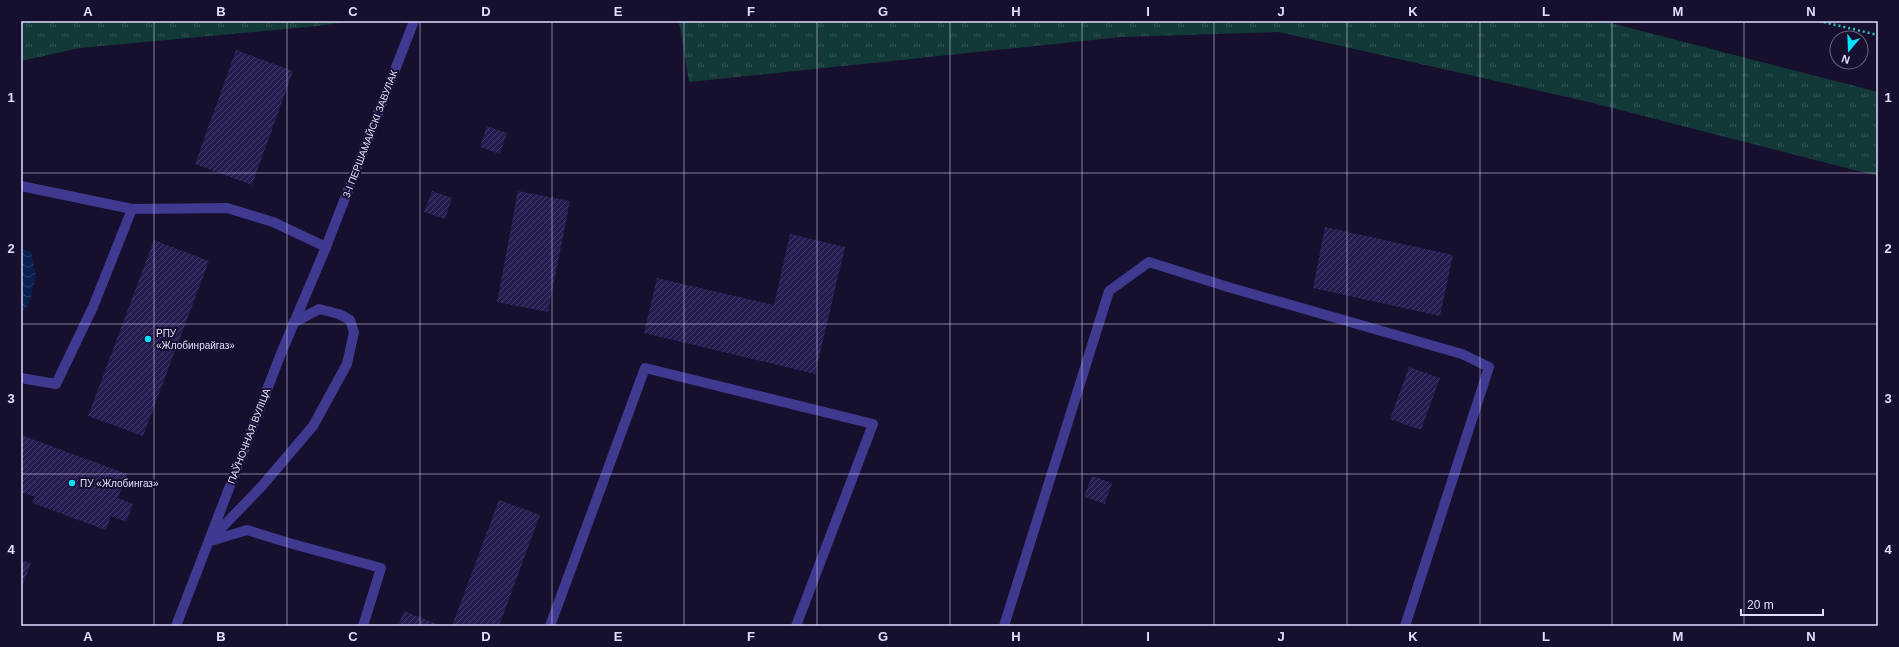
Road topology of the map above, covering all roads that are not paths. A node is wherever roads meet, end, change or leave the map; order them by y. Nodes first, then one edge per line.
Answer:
1 (414, 21) edge
2 (21, 186) edge
3 (132, 209) junction
4 (326, 247) junction
5 (293, 323) junction
6 (21, 378) edge
7 (209, 541) junction
8 (176, 626) edge
9 (363, 626) edge
10 (550, 626) edge
11 (796, 626) edge
12 (1004, 626) edge
13 (1405, 626) edge

1 - 4 street, 3-І ПЕРШАМАЙСКІ ЗАВУЛАК
2 - 3 street
3 - 4 street
3 - 6 street
4 - 5 street, ПАЎНОЧНАЯ ВУЛІЦА
5 - 7 street, ПАЎНОЧНАЯ ВУЛІЦА
5 - 7 street
7 - 8 street, ПАЎНОЧНАЯ ВУЛІЦА
7 - 9 street
10 - 11 street
12 - 13 street

